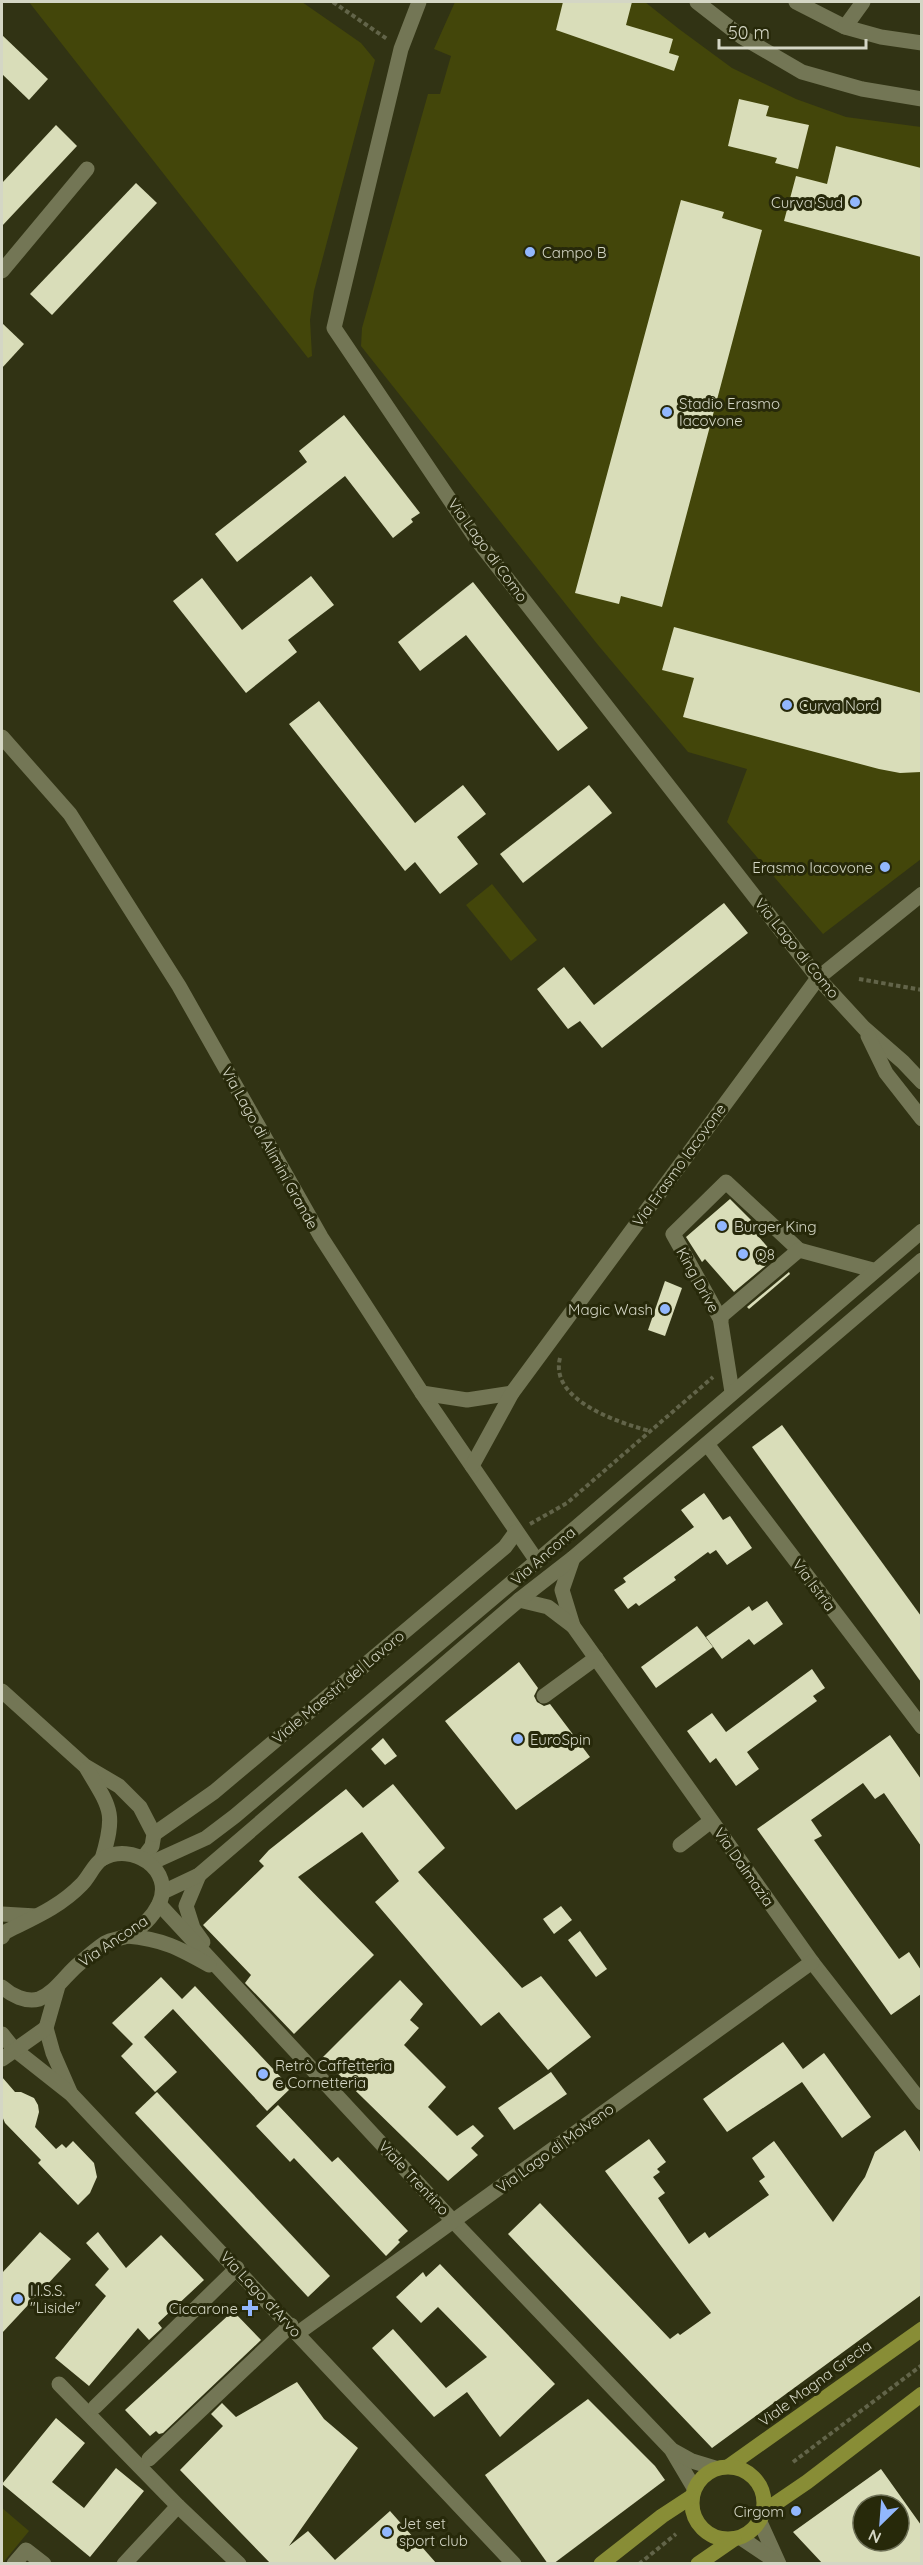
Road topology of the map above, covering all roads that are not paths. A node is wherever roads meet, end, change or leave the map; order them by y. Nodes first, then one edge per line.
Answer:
1 (419, 2) edge
2 (697, 2) edge
3 (796, 2) edge
4 (863, 2) edge
5 (845, 27) junction
6 (921, 41) edge
7 (921, 99) edge
8 (87, 169) dead end
9 (2, 271) edge
10 (2, 737) edge
11 (921, 894) edge
12 (818, 978) junction
13 (864, 1028) junction
14 (921, 1082) edge
15 (921, 1119) edge
16 (921, 1229) edge
17 (799, 1250) junction
18 (921, 1260) edge
19 (873, 1270) junction
20 (721, 1320) junction
21 (732, 1392) junction
22 (422, 1393) junction
23 (512, 1393) junction
24 (707, 1444) junction
25 (472, 1466) junction
26 (516, 1532) junction
27 (573, 1558) junction
28 (537, 1561) junction
29 (519, 1600) junction
30 (573, 1626) junction
31 (596, 1658) junction
32 (2, 1691) edge
33 (544, 1696) dead end
34 (921, 1727) edge
35 (86, 1766) junction
36 (711, 1821) junction
37 (154, 1834) junction
38 (680, 1845) dead end
39 (102, 1859) junction
40 (147, 1860) junction
41 (199, 1875) junction
42 (161, 1898) junction
43 (2, 1914) edge
44 (42, 1916) junction
45 (127, 1936) junction
46 (2, 1937) edge
47 (812, 1962) junction
48 (222, 1972) junction
49 (58, 1986) junction
50 (2, 1987) edge
51 (31, 2001) junction
52 (2, 2002) edge
53 (45, 2028) junction
54 (2, 2034) edge
55 (14, 2049) junction
56 (2, 2059) edge
57 (71, 2094) junction
58 (921, 2103) edge
59 (454, 2222) junction
60 (237, 2268) junction
61 (295, 2329) junction
62 (921, 2329) edge
63 (59, 2384) dead end
64 (921, 2394) edge
65 (95, 2407) dead end
66 (671, 2449) junction
67 (149, 2459) dead end
68 (722, 2467) junction
69 (692, 2492) junction
70 (178, 2506) junction
71 (761, 2517) junction
72 (737, 2539) junction
73 (513, 2563) edge
74 (15, 2564) edge
75 (44, 2564) edge
76 (124, 2564) edge
77 (239, 2564) edge
78 (601, 2564) edge
79 (698, 2564) edge
80 (779, 2564) edge

1 - 12 street, Via Lago di Como
2 - 7 street
3 - 5 street
4 - 5 street
5 - 6 street
8 - 9 street
10 - 22 street, Via Lago di Alimini Grande
11 - 12 street, Via Erasmo Iacovone
12 - 13 street, Via Lago di Como
12 - 23 street, Via Erasmo Iacovone
13 - 14 street, Via Lago di Como
13 - 15 street, Via Lago di Como
16 - 19 street, Via Ancona
17 - 19 street
17 - 20 street
17 - 20 street, King Drive
18 - 24 street, Via Ancona
19 - 21 street, Via Ancona
20 - 21 street
21 - 28 street, Via Ancona
22 - 23 street
22 - 25 street, Via Lago di Alimini Grande
23 - 25 street, Via Erasmo Iacovone
24 - 27 street, Via Ancona
24 - 34 street, Via Istria
25 - 26 street, Via Lago di Alimini Grande
26 - 28 street, Via Lago di Alimini Grande
26 - 37 street, Viale Maestri del Lavoro
27 - 29 street, Via Ancona
27 - 30 street, Via Dalmazia
28 - 40 street, Via Ancona
29 - 30 street, Via Dalmazia
29 - 41 street, Via Ancona
30 - 31 street, Via Dalmazia
31 - 33 street
31 - 36 street, Via Dalmazia
32 - 35 street
35 - 37 street
35 - 39 street
36 - 38 street
36 - 47 street, Via Dalmazia
37 - 40 street
39 - 40 street, Via Ancona
39 - 44 street
40 - 42 street
41 - 42 street, Via Ancona
41 - 48 street, Via Ancona
42 - 45 street, Via Ancona
42 - 48 street, Viale Trentino
43 - 44 street
44 - 46 street
45 - 48 street
45 - 49 street, Via Ancona
47 - 58 street, Via Dalmazia
47 - 59 street, Via Lago di Molveno
48 - 59 street, Viale Trentino
49 - 51 street, Via Ancona
49 - 53 street, Via Ancona
50 - 51 street
51 - 52 street
53 - 55 street
53 - 57 street
54 - 55 street, Via Lago d'Arvo
55 - 56 street
55 - 57 street, Via Lago d'Arvo
57 - 60 street, Via Lago d'Arvo
59 - 61 street, Via Lago di Molveno
59 - 66 street, Viale Trentino
60 - 61 street, Via Lago d'Arvo
60 - 65 street
61 - 67 street, Via Lago di Molveno
61 - 73 street, Via Lago d'Arvo
62 - 68 main road, Viale Magna Grecia
63 - 70 street
64 - 71 main road
66 - 68 street, Viale Trentino
66 - 69 street, Viale Trentino
68 - 69 main road
68 - 71 main road
69 - 72 main road
69 - 78 main road
70 - 76 street
70 - 77 street
71 - 72 main road
71 - 80 street
72 - 79 main road
72 - 80 street
74 - 75 street

